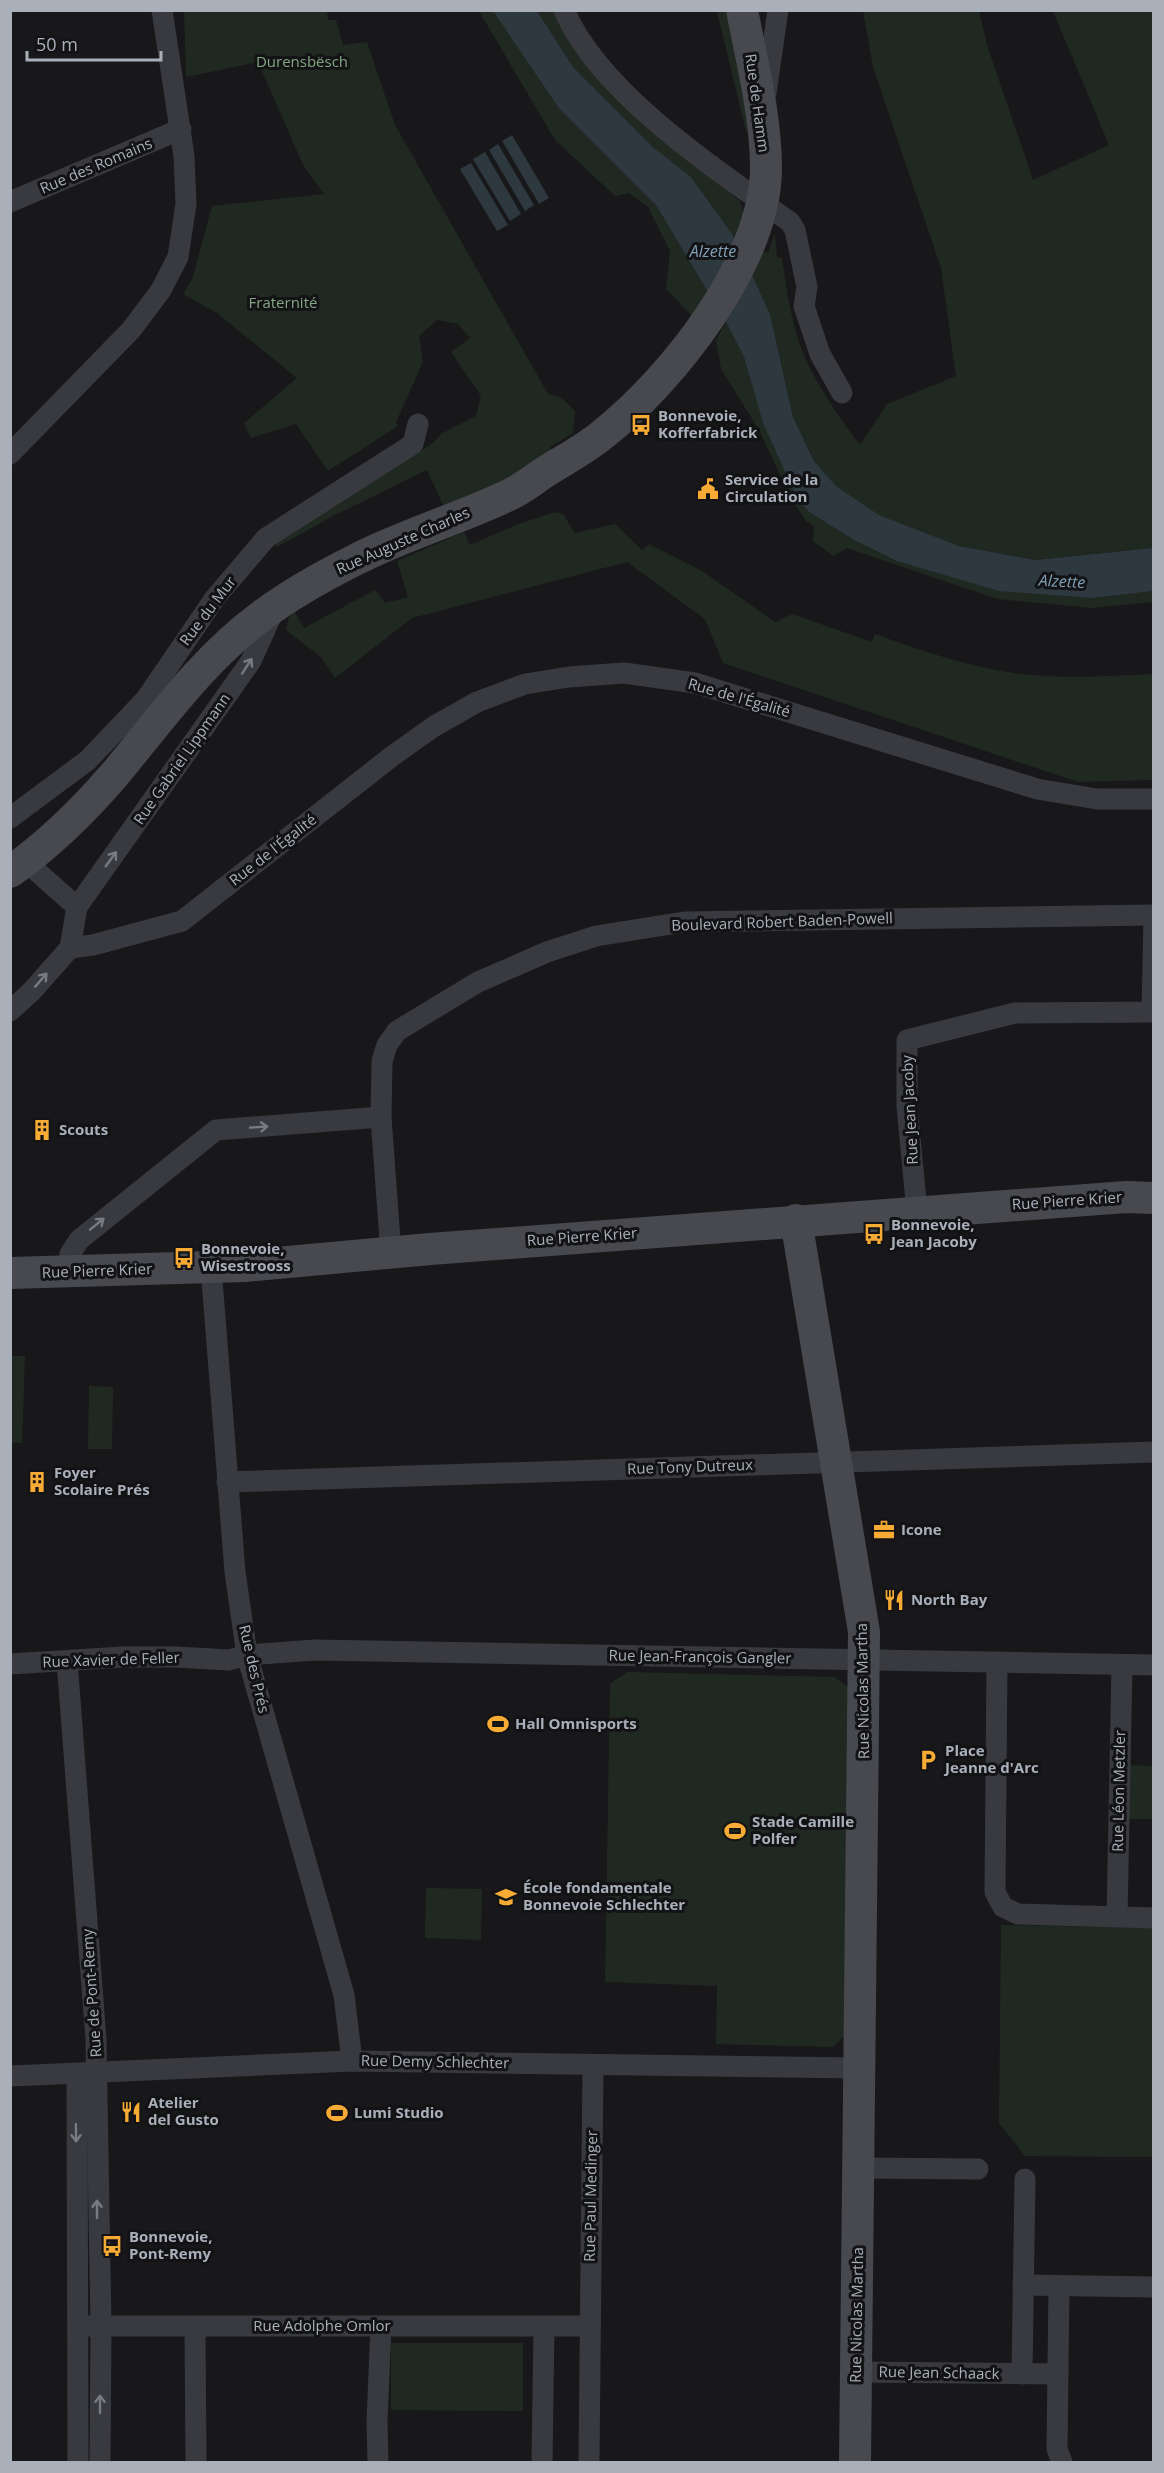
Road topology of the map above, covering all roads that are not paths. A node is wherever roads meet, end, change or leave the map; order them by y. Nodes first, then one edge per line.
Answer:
1 (162, 10) edge
2 (564, 10) edge
3 (742, 10) edge
4 (778, 10) edge
5 (762, 121) junction
6 (182, 129) junction
7 (10, 202) edge
8 (763, 203) junction
9 (704, 325) joint
10 (842, 393) dead end
11 (418, 424) dead end
12 (10, 454) edge
13 (277, 604) junction
14 (1154, 799) edge
15 (10, 818) edge
16 (18, 866) edge
17 (77, 907) junction
18 (1154, 916) edge
19 (70, 948) junction
20 (10, 1011) edge
21 (1153, 1012) edge
22 (381, 1117) junction
23 (1154, 1198) edge
24 (917, 1212) junction
25 (796, 1220) junction
26 (391, 1254) junction
27 (211, 1267) junction
28 (10, 1272) edge
29 (67, 1272) junction
30 (1154, 1452) edge
31 (836, 1462) junction
32 (227, 1482) junction
33 (248, 1655) junction
34 (67, 1660) junction
35 (865, 1660) junction
36 (997, 1662) junction
37 (10, 1664) edge
38 (1122, 1665) junction
39 (1154, 1665) edge
40 (1117, 1917) junction
41 (1154, 1918) edge
42 (352, 2061) junction
43 (593, 2066) junction
44 (860, 2068) junction
45 (87, 2074) junction
46 (10, 2076) edge
47 (859, 2168) junction
48 (978, 2169) dead end
49 (1024, 2180) dead end
50 (1023, 2285) junction
51 (1059, 2286) junction
52 (1154, 2287) edge
53 (79, 2326) junction
54 (101, 2326) junction
55 (195, 2326) junction
56 (381, 2326) junction
57 (544, 2326) junction
58 (590, 2326) junction
59 (856, 2372) junction
60 (1022, 2374) junction
61 (1058, 2374) junction
62 (1058, 2458) edge
63 (78, 2463) edge
64 (100, 2463) edge
65 (196, 2463) edge
66 (378, 2463) edge
67 (542, 2463) edge
68 (589, 2463) edge
69 (855, 2463) edge

1 - 6 street
2 - 8 street
3 - 5 main road, Rue de Hamm
4 - 5 street
5 - 8 main road, Rue de Hamm
6 - 7 street, Rue des Romains
6 - 12 street
8 - 9 main road, Rue de Hamm
8 - 10 street
9 - 13 main road, Rue Auguste Charles
11 - 15 street, Rue du Mur
13 - 16 main road, Rue Auguste Charles
17 -> 13 street, Rue Gabriel Lippmann
14 - 19 street, Rue de l'Égalité
16 - 17 street
17 - 19 street, Rue Gabriel Lippmann
18 - 21 street, Rue Jean Jacoby
18 - 22 street, Boulevard Robert Baden-Powell
20 -> 19 street
21 - 24 street, Rue Jean Jacoby
22 - 26 street, Boulevard Robert Baden-Powell
29 -> 22 street
23 - 24 main road, Rue Pierre Krier
24 - 25 main road, Rue Pierre Krier
25 - 26 main road, Rue Pierre Krier
25 - 31 main road, Rue Nicolas Martha
26 - 27 main road, Rue Pierre Krier
27 - 29 main road, Rue Pierre Krier
27 - 32 street, Rue des Prés
28 - 29 main road, Rue Pierre Krier
30 - 31 street, Rue Tony Dutreux
31 - 32 street, Rue Tony Dutreux
31 - 35 main road, Rue Nicolas Martha
32 - 33 street, Rue des Prés
33 - 34 street, Rue Xavier de Feller
33 - 35 street, Rue Jean-François Gangler
33 - 42 street, Rue des Prés
34 - 37 street, Rue Xavier de Feller
34 - 45 street, Rue de Pont-Remy
35 - 36 street, Rue Jean-François Gangler
35 - 44 main road, Rue Nicolas Martha
36 - 38 street, Rue Jean-François Gangler
36 - 40 street
38 - 39 street, Rue Jean-François Gangler
38 - 40 street, Rue Léon Metzler
40 - 41 street
42 - 43 street, Rue Demy Schlechter
42 - 45 street, Rue Demy Schlechter
43 - 44 street, Rue Demy Schlechter
43 - 58 street, Rue Paul Medinger
44 - 47 main road, Rue Nicolas Martha
45 - 46 street, Rue Demy Schlechter
45 -> 53 street, Rue de Pont-Remy
54 -> 45 street, Rue de Pont-Remy
47 - 48 street
47 - 59 main road, Rue Nicolas Martha
49 - 50 street, Rue Jean Schaack
50 - 51 street
50 - 60 street, Rue Jean Schaack
51 - 52 street
51 - 61 street
53 - 54 street
53 - 63 street, Rue de Pont-Remy
54 - 55 street, Rue Adolphe Omlor
64 -> 54 street, Rue de Pont-Remy
55 - 56 street, Rue Adolphe Omlor
55 - 65 street
56 - 57 street, Rue Adolphe Omlor
56 - 66 street
57 - 58 street
57 - 67 street
58 - 68 street, Rue Paul Medinger
59 - 60 street, Rue Jean Schaack
59 - 69 main road, Rue Nicolas Martha
60 - 61 street, Rue Jean Schaack
61 - 62 street

